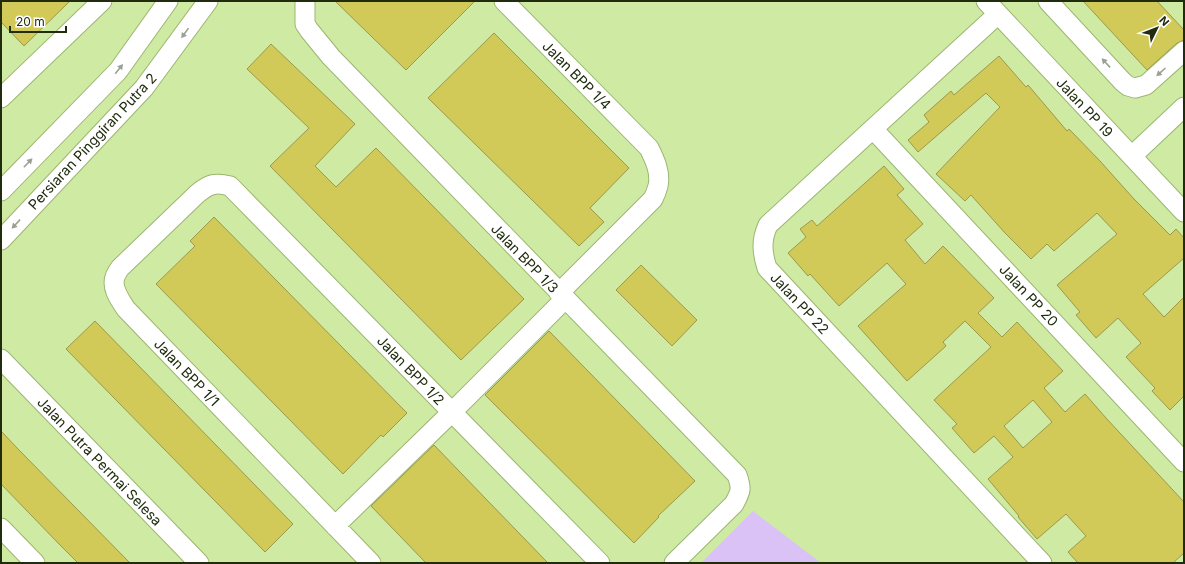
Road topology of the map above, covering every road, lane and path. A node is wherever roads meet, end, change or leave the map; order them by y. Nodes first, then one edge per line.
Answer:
1 (102, 1) edge
2 (168, 1) edge
3 (208, 1) edge
4 (305, 1) edge
5 (504, 1) edge
6 (1048, 1) edge
7 (992, 8) edge
8 (1184, 51) edge
9 (1, 98) edge
10 (1184, 107) edge
11 (873, 129) junction
12 (1132, 156) junction
13 (219, 183) joint
14 (1, 191) edge
15 (1184, 212) edge
16 (1, 240) edge
17 (562, 296) junction
18 (1, 359) edge
19 (452, 412) junction
20 (1184, 462) edge
21 (335, 526) junction
22 (1, 528) edge
23 (35, 563) edge
24 (199, 563) edge
25 (371, 563) edge
26 (600, 563) edge
27 (674, 563) edge
28 (1042, 563) edge

1 - 9 street
14 -> 2 street, Persiaran Pinggiran Putra 2
3 -> 16 street, Persiaran Pinggiran Putra 2
4 - 17 street, Jalan BPP 1/3
5 - 17 street, Jalan BPP 1/4
8 -> 6 street
7 - 11 street, Jalan PP 22
7 - 12 street, Jalan PP 19
10 - 12 street
11 - 20 street, Jalan PP 20
11 - 28 street, Jalan PP 22
12 - 15 street, Jalan PP 19
13 - 19 street, Jalan BPP 1/2
13 - 21 street, Jalan BPP 1/1
17 - 19 street
17 - 27 street, Jalan BPP 1/3
18 - 24 street, Jalan Putra Permai Selesa
19 - 21 street
19 - 26 street, Jalan BPP 1/2
21 - 25 street, Jalan BPP 1/1
22 - 23 street

